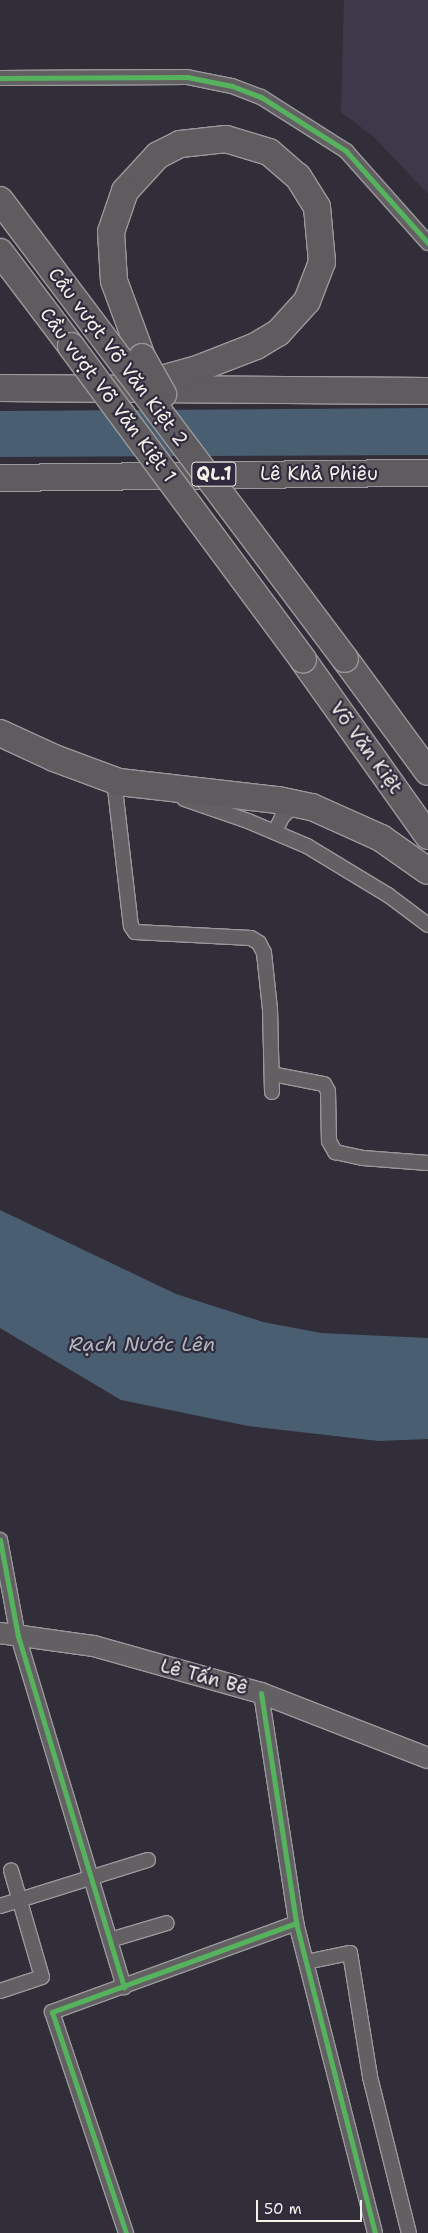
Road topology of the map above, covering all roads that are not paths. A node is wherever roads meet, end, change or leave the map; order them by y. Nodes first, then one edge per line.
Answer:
1 (0, 78) edge
2 (0, 200) edge
3 (414, 227) junction
4 (428, 232) edge
5 (428, 243) edge
6 (0, 252) edge
7 (0, 260) edge
8 (71, 346) junction
9 (428, 382) edge
10 (0, 388) edge
11 (125, 389) junction
12 (396, 391) junction
13 (428, 391) edge
14 (428, 473) edge
15 (0, 478) edge
16 (345, 658) junction
17 (303, 660) joint
18 (0, 733) edge
19 (0, 741) edge
20 (54, 758) junction
21 (428, 772) edge
22 (114, 780) junction
23 (150, 787) junction
24 (296, 804) junction
25 (275, 832) junction
26 (428, 836) edge
27 (428, 871) edge
28 (428, 925) edge
29 (272, 1074) junction
30 (272, 1092) dead end
31 (428, 1163) edge
32 (0, 1540) edge
33 (9, 1634) edge
34 (261, 1693) junction
35 (428, 1758) edge
36 (148, 1860) dead end
37 (11, 1870) dead end
38 (90, 1878) junction
39 (20, 1900) junction
40 (0, 1906) edge
41 (166, 1923) dead end
42 (296, 1923) junction
43 (110, 1940) junction
44 (306, 1962) junction
45 (124, 1987) junction
46 (0, 1991) edge
47 (126, 2233) edge
48 (375, 2233) edge
49 (409, 2233) edge

1 - 3 street
2 - 16 highway, Cầu vượt Võ Văn Kiệt 2, bridge
3 - 4 street
3 - 5 street
6 - 8 highway, Cầu vượt Võ Văn Kiệt 1
7 - 8 highway
8 - 17 highway, Cầu vượt Võ Văn Kiệt 1, bridge
9 - 12 highway
10 - 11 highway
11 - 12 highway
11 - 16 highway, bridge
12 - 13 highway
14 - 15 highway, Lê Khả Phiêu / QL.1
16 - 21 highway, Võ Văn Kiệt
17 - 26 highway, Võ Văn Kiệt
18 - 20 highway
19 - 20 street
20 - 22 highway
22 - 23 highway
22 - 29 street
23 - 24 highway
23 - 25 street
24 - 25 street
24 - 27 highway
25 - 28 street
29 - 30 street
29 - 31 street
32 - 33 street
33 - 34 street, Lê Tấn Bê
33 - 38 street
34 - 35 street, Lê Tấn Bê
34 - 42 street
36 - 38 street
37 - 39 street
38 - 39 street
38 - 43 street
39 - 40 street
39 - 46 street
41 - 43 street
42 - 44 street
42 - 45 street
43 - 45 street
44 - 48 street
44 - 49 street
45 - 47 street

